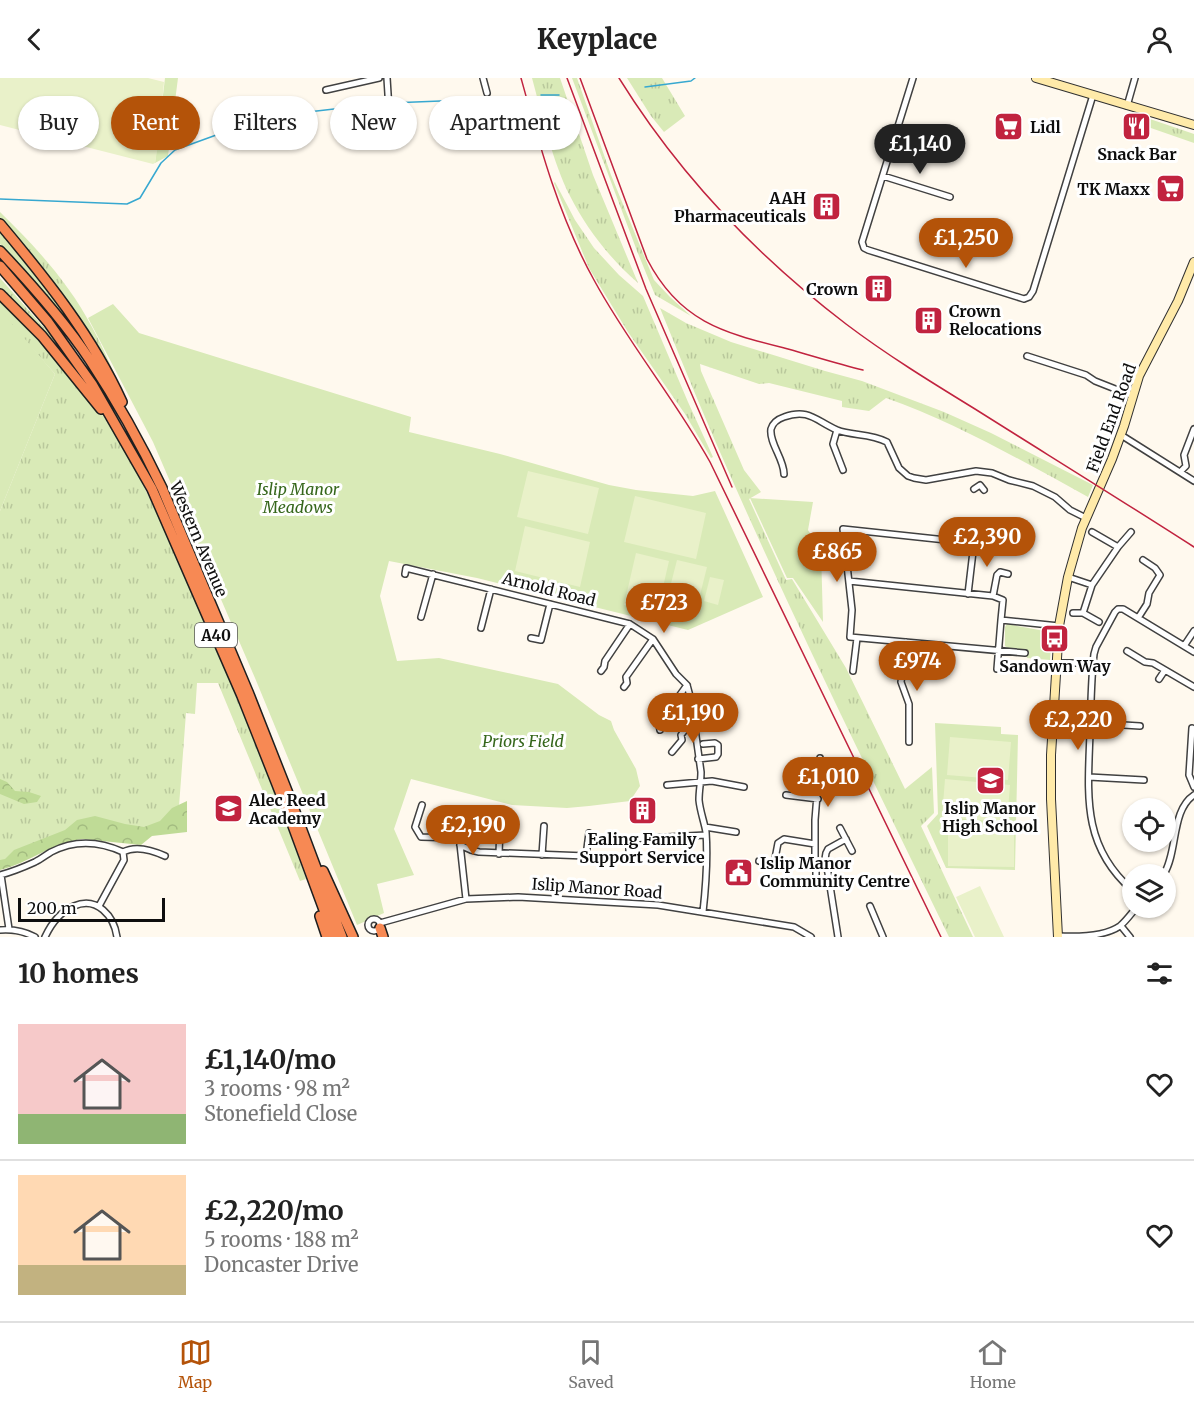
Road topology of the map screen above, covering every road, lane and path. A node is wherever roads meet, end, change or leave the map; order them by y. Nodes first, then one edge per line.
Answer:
1 (379, 78) edge
2 (387, 78) edge
3 (483, 78) edge
4 (913, 78) edge
5 (1036, 78) edge
6 (1135, 78) edge
7 (326, 90) dead end
8 (487, 93) dead end
9 (1093, 95) junction
10 (388, 96) edge
11 (1127, 106) junction
12 (1192, 126) edge
13 (883, 176) junction
14 (950, 197) dead end
15 (0, 224) edge
16 (0, 250) edge
17 (1194, 262) edge
18 (0, 266) edge
19 (0, 294) edge
20 (1027, 356) dead end
21 (1133, 396) junction
22 (1194, 429) edge
23 (837, 430) junction
24 (1121, 435) junction
25 (147, 456) junction
26 (140, 466) junction
27 (843, 470) dead end
28 (1180, 472) junction
29 (784, 474) dead end
30 (1194, 481) edge
31 (974, 489) dead end
32 (984, 490) dead end
33 (1086, 518) junction
34 (1092, 532) dead end
35 (1131, 532) dead end
36 (1118, 547) junction
37 (1143, 560) dead end
38 (405, 574) dead end
39 (433, 574) junction
40 (1008, 574) dead end
41 (1068, 577) junction
42 (849, 581) junction
43 (1092, 585) junction
44 (491, 589) junction
45 (968, 594) junction
46 (993, 596) junction
47 (550, 604) junction
48 (1073, 613) dead end
49 (1083, 613) junction
50 (421, 617) dead end
51 (1138, 618) junction
52 (1001, 620) junction
53 (1099, 622) dead end
54 (630, 624) junction
55 (1059, 627) junction
56 (481, 628) dead end
57 (1194, 630) edge
58 (854, 637) junction
59 (531, 638) dead end
60 (652, 639) junction
61 (906, 642) junction
62 (1185, 646) junction
63 (999, 650) junction
64 (1127, 651) dead end
65 (1194, 651) edge
66 (1025, 653) dead end
67 (1057, 663) junction
68 (1093, 663) junction
69 (997, 669) dead end
70 (1164, 670) junction
71 (601, 671) dead end
72 (853, 671) dead end
73 (1159, 679) dead end
74 (687, 685) junction
75 (624, 687) dead end
76 (1194, 687) edge
77 (1137, 719) dead end
78 (693, 720) junction
79 (1091, 723) junction
80 (1192, 728) dead end
81 (660, 730) dead end
82 (909, 742) dead end
83 (704, 744) dead end
84 (672, 752) dead end
85 (820, 758) dead end
86 (698, 759) junction
87 (1089, 777) junction
88 (1144, 780) dead end
89 (701, 782) junction
90 (667, 785) dead end
91 (744, 787) dead end
92 (1194, 787) edge
93 (786, 795) dead end
94 (1194, 795) edge
95 (290, 796) junction
96 (818, 799) junction
97 (422, 805) dead end
98 (286, 807) junction
99 (460, 814) dead end
100 (500, 826) dead end
101 (544, 826) dead end
102 (705, 827) junction
103 (840, 828) dead end
104 (736, 832) dead end
105 (589, 833) dead end
106 (706, 835) junction
107 (459, 838) junction
108 (846, 839) junction
109 (815, 844) junction
110 (460, 845) junction
111 (852, 851) dead end
112 (123, 852) junction
113 (499, 854) junction
114 (542, 855) junction
115 (165, 856) dead end
116 (629, 857) dead end
117 (759, 861) dead end
118 (822, 863) junction
119 (1168, 864) edge
120 (1, 875) edge
121 (1122, 880) edge
122 (816, 884) dead end
123 (466, 899) junction
124 (99, 906) junction
125 (870, 906) dead end
126 (703, 912) junction
127 (1128, 918) edge
128 (1121, 926) junction
129 (9, 929) junction
130 (0, 930) edge
131 (381, 930) edge
132 (35, 937) edge
133 (45, 937) edge
134 (117, 937) edge
135 (327, 937) edge
136 (334, 937) edge
137 (342, 937) edge
138 (353, 937) edge
139 (811, 937) edge
140 (838, 937) edge
141 (883, 937) edge
142 (1058, 937) edge
143 (1130, 937) edge

1 - 7 street
2 - 10 street
3 - 8 street
4 - 13 street
5 - 9 street
6 - 11 street
9 - 11 street
9 - 13 street
11 - 12 street
13 - 14 street
15 - 25 highway
16 - 25 highway, Western Avenue / A40
17 - 21 street, Field End Road
18 - 26 highway, Western Avenue / A40
19 - 26 highway
20 - 21 street
21 - 24 street, Field End Road
22 - 28 street
23 - 27 street
23 - 29 street
23 - 33 street
24 - 28 street
24 - 33 street, Field End Road
25 - 95 highway, Western Avenue / A40
26 - 98 highway, Western Avenue / A40
28 - 30 street
31 - 32 street
33 - 41 street, Field End Road
34 - 36 street
35 - 36 street
36 - 43 street
37 - 51 street
38 - 39 street, Arnold Road
39 - 44 street, Arnold Road
39 - 50 street
40 - 46 street
41 - 43 street
41 - 55 street, Field End Road
42 - 45 street
42 - 45 street
42 - 58 street
43 - 49 street
44 - 47 street, Arnold Road
44 - 56 street
45 - 46 street
46 - 52 street
47 - 54 street, Arnold Road
47 - 59 street
48 - 49 street
49 - 53 street
51 - 62 street
51 - 68 street
52 - 55 street
52 - 63 street
54 - 60 street, Arnold Road
54 - 71 street
55 - 67 street, Field End Road
57 - 62 street
58 - 61 street
58 - 72 street
60 - 74 street, Arnold Road
60 - 75 street
61 - 63 street
61 - 82 street
62 - 65 street
63 - 66 street
63 - 69 street
64 - 70 street
67 - 68 street
67 - 142 street, Field End Road
68 - 79 street
70 - 73 street
70 - 76 street
74 - 78 street, Arnold Road
74 - 81 street
77 - 79 street
78 - 84 street
78 - 86 street, Arnold Road
79 - 87 street
80 - 92 street
83 - 86 street
85 - 96 street
86 - 89 street, Arnold Road
87 - 88 street
87 - 121 street
89 - 90 street
89 - 91 street
89 - 102 street, Arnold Road
93 - 96 street
94 - 119 street
95 - 137 highway, Western Avenue / A40
95 - 138 highway, A40
96 - 109 street
97 - 107 street
98 - 135 highway, A40
98 - 136 highway, Western Avenue / A40
99 - 107 street
100 - 113 street
101 - 114 street
102 - 104 street
102 - 106 street, Arnold Road
103 - 108 street
105 - 114 street
106 - 116 street
106 - 126 street, Arnold Road
107 - 110 street
108 - 111 street
108 - 118 street
109 - 117 street
109 - 118 street
110 - 113 street
110 - 123 street
112 - 115 street
112 - 120 street
112 - 124 street
113 - 114 street
118 - 122 street
118 - 140 street
120 - 129 street
123 - 126 street, Islip Manor Road
123 - 131 street, Islip Manor Road
124 - 133 street
124 - 134 street
125 - 141 street
126 - 139 street, Islip Manor Road
127 - 128 street
128 - 142 street
128 - 143 street
129 - 130 street
129 - 132 street

